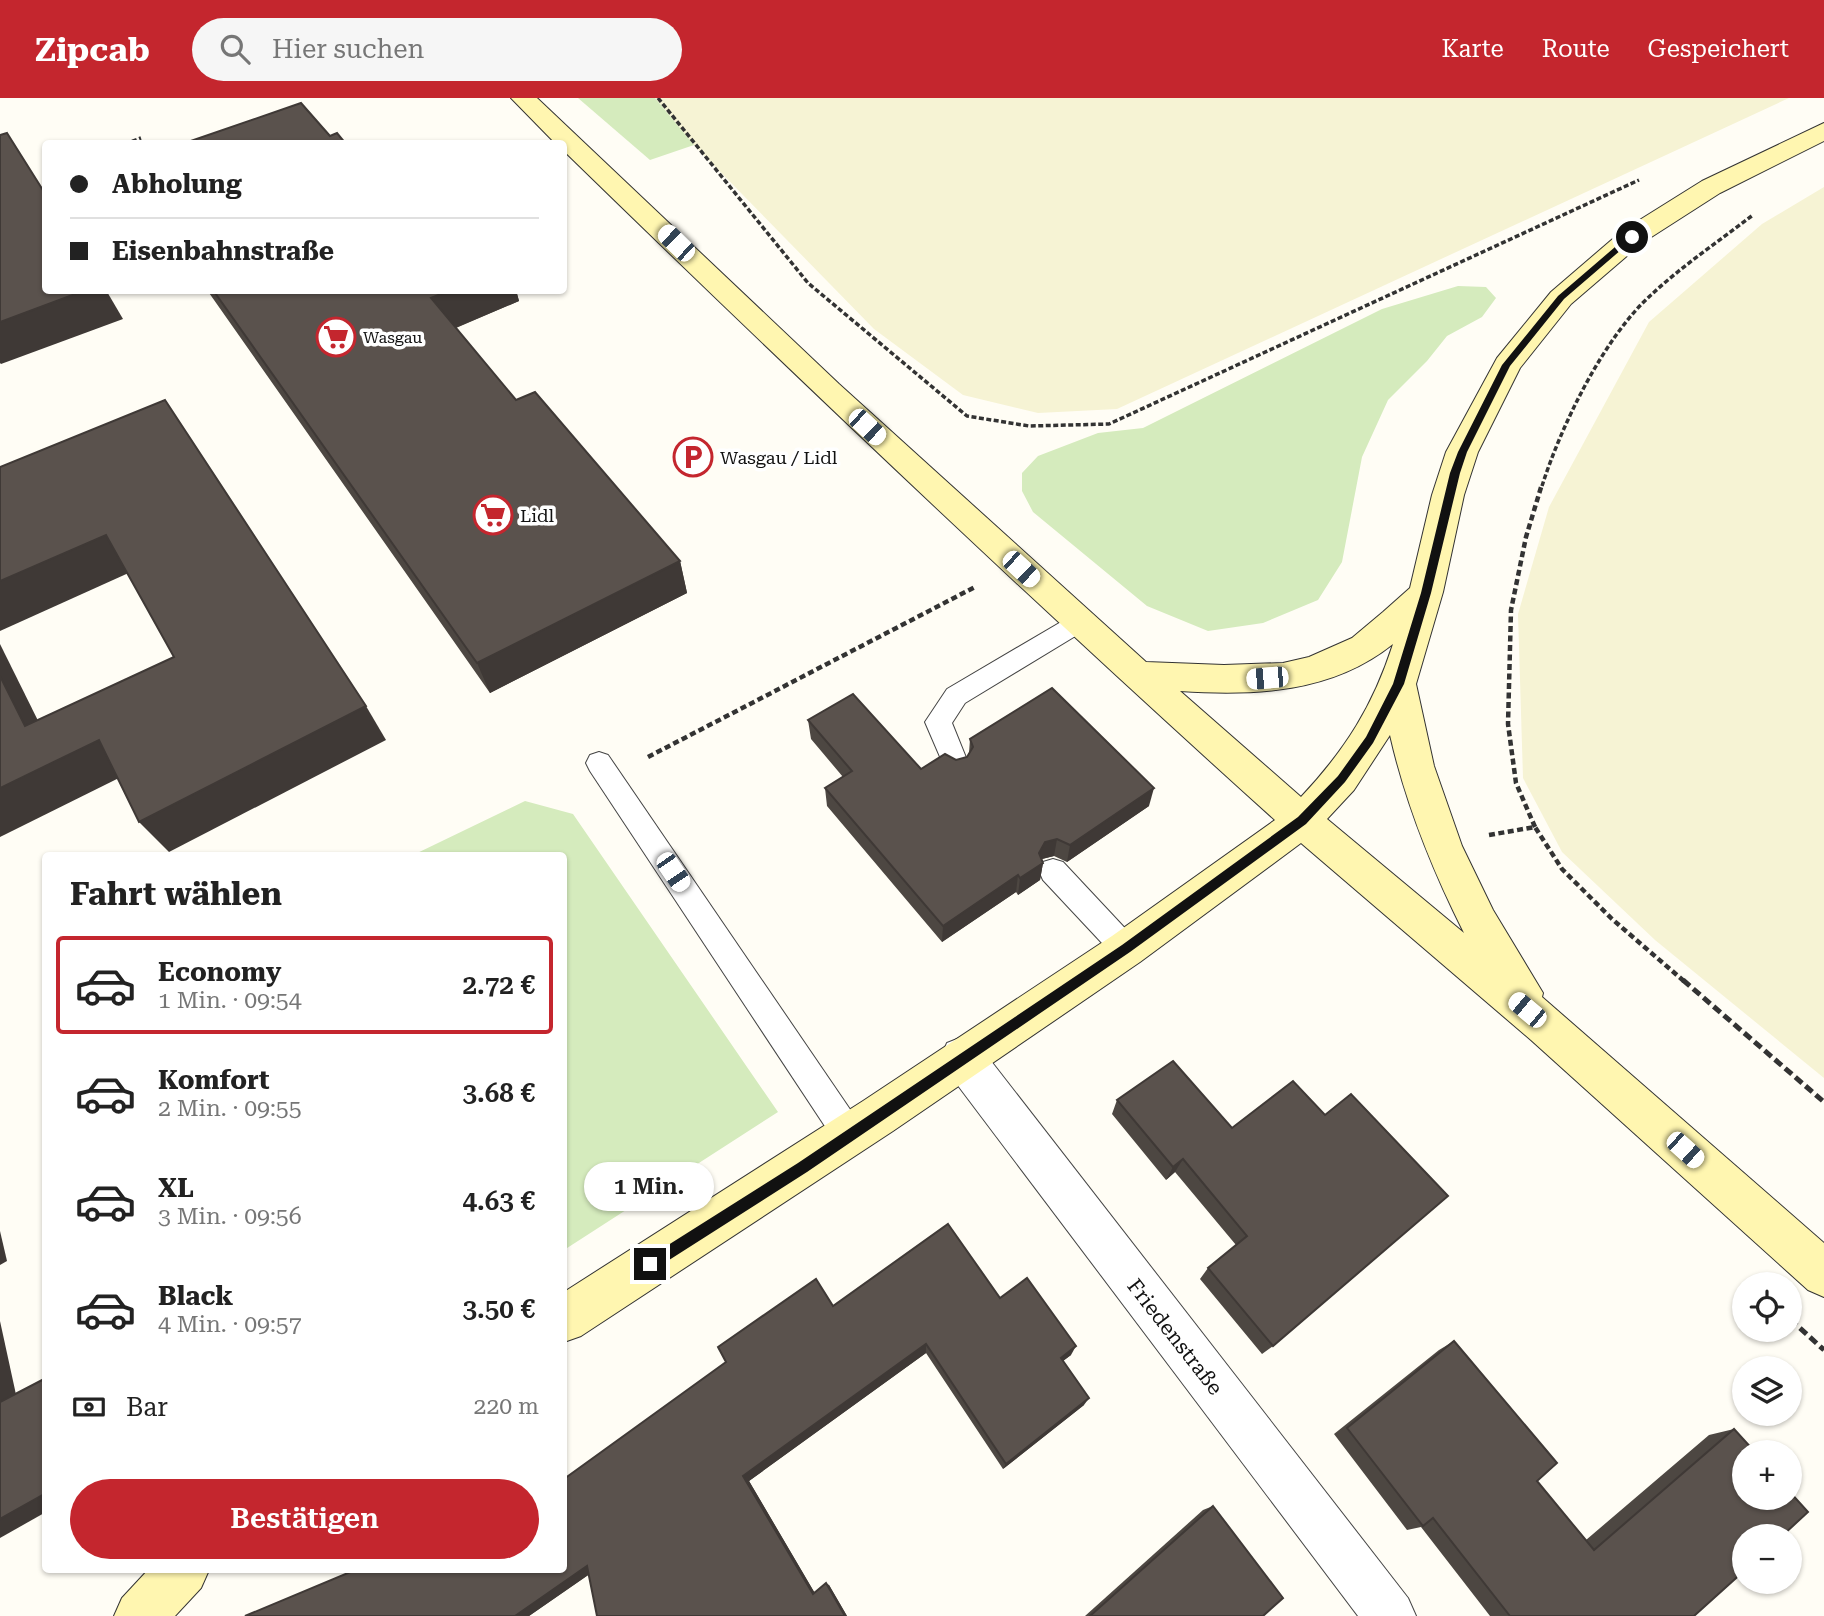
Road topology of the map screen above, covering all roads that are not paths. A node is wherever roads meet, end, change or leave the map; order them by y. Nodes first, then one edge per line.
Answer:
1 (523, 98) edge
2 (1824, 131) edge
3 (567, 140) edge
4 (567, 140) edge
5 (1426, 593) junction
6 (1079, 622) junction
7 (1137, 675) junction
8 (1398, 684) junction
9 (599, 763) dead end
10 (956, 765) edge
11 (1302, 821) junction
12 (1053, 871) dead end
13 (1126, 948) junction
14 (1546, 1026) junction
15 (962, 1057) junction
16 (849, 1135) junction
17 (1824, 1274) edge
18 (567, 1317) edge
19 (180, 1573) edge
20 (141, 1616) edge
21 (1390, 1616) edge

1 - 4 main road
2 - 5 main road
3 - 6 main road
5 - 7 main road
5 - 8 main road
6 - 7 main road
6 - 10 lane
7 - 11 main road
8 - 11 main road
8 - 14 main road
9 - 16 lane
11 - 13 main road
11 - 14 main road
12 - 13 lane
13 - 15 main road
14 - 17 main road
15 - 16 main road
15 - 21 street, Friedenstraße
16 - 18 main road
19 - 20 main road

